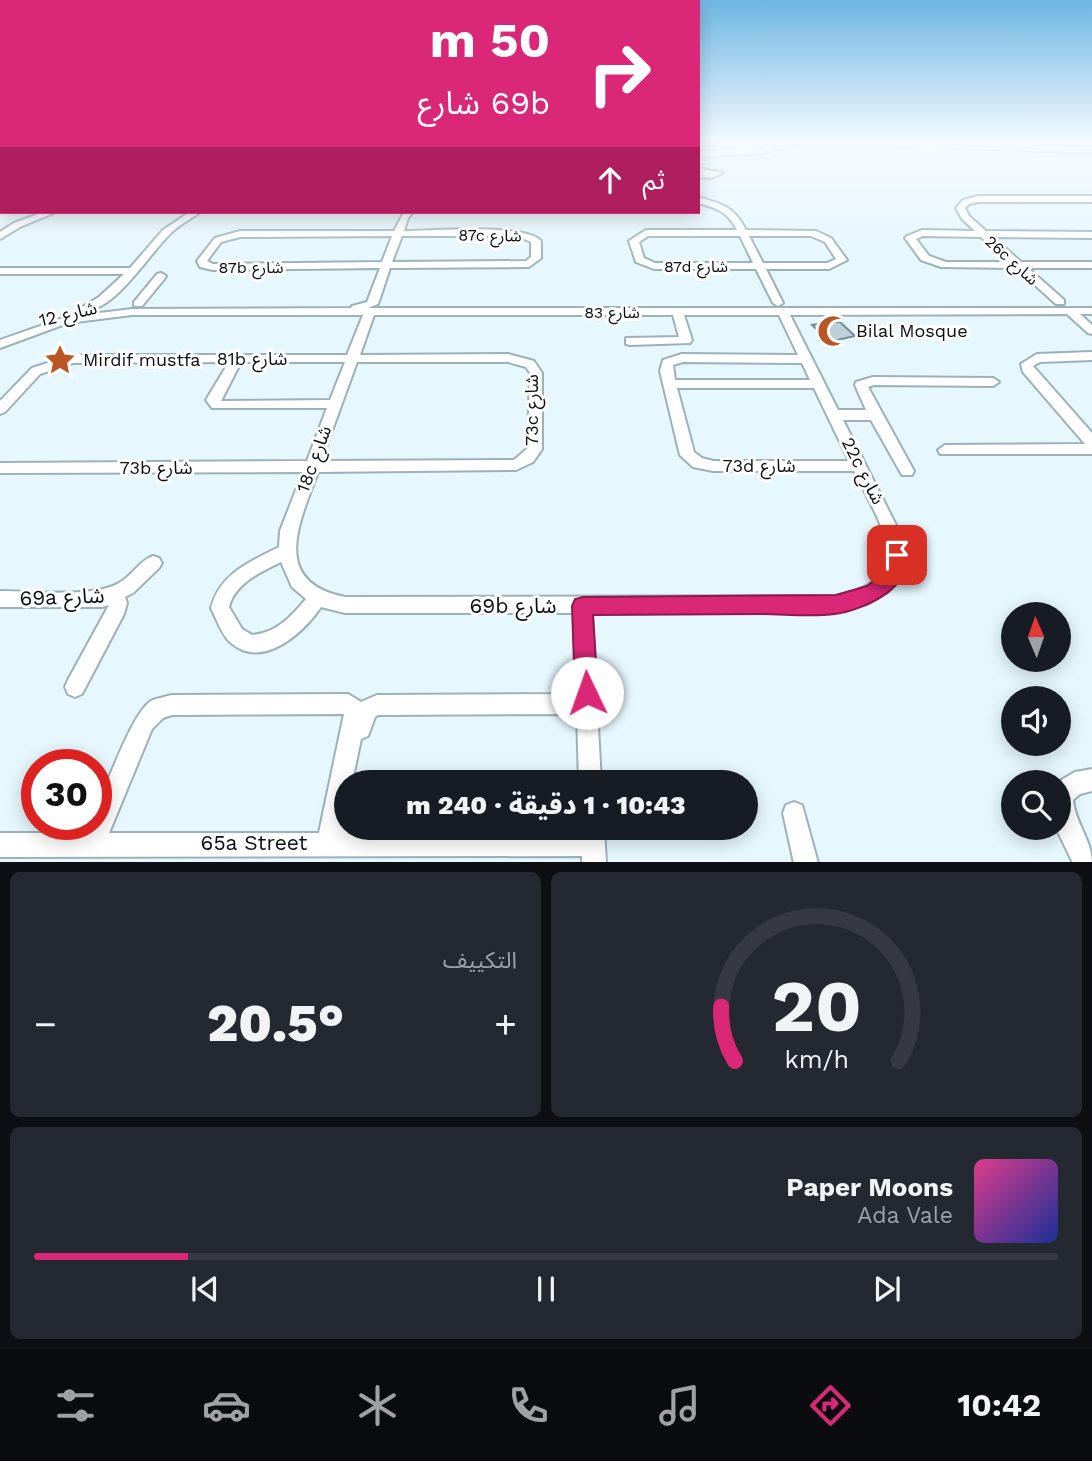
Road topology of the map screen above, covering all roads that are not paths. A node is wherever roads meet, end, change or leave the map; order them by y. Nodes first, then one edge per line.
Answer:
1 (1092, 199) edge
2 (700, 201) edge
3 (24, 214) edge
4 (47, 214) edge
5 (192, 214) edge
6 (406, 215) edge
7 (982, 232) junction
8 (0, 233) edge
9 (744, 233) junction
10 (398, 234) junction
11 (1092, 235) edge
12 (1092, 265) edge
13 (760, 266) junction
14 (1019, 266) junction
15 (386, 267) junction
16 (0, 271) edge
17 (131, 271) junction
18 (161, 276) dead end
19 (107, 297) junction
20 (1092, 302) edge
21 (121, 304) junction
22 (1065, 307) junction
23 (87, 308) junction
24 (135, 308) junction
25 (370, 308) junction
26 (781, 308) junction
27 (1092, 311) edge
28 (678, 312) junction
29 (1092, 331) edge
30 (0, 335) edge
31 (630, 341) dead end
32 (0, 344) edge
33 (1092, 356) edge
34 (352, 358) junction
35 (237, 359) junction
36 (807, 359) junction
37 (993, 382) dead end
38 (669, 384) junction
39 (820, 384) junction
40 (334, 404) junction
41 (0, 409) edge
42 (835, 415) junction
43 (876, 415) junction
44 (1092, 442) edge
45 (1092, 449) edge
46 (945, 450) dead end
47 (860, 466) junction
48 (0, 468) edge
49 (312, 468) junction
50 (907, 471) dead end
51 (286, 551) junction
52 (153, 563) dead end
53 (115, 595) junction
54 (318, 597) junction
55 (0, 599) edge
56 (836, 604) joint
57 (583, 606) junction
58 (75, 687) dead end
59 (587, 704) junction
60 (353, 770) edge
61 (590, 770) edge
62 (1091, 780) edge
63 (794, 813) dead end
64 (334, 840) edge
65 (333, 843) junction
66 (93, 844) junction
67 (0, 845) edge
68 (593, 845) edge
69 (806, 862) edge
70 (1085, 862) edge

1 - 7 street, 26c شارع
2 - 9 street, 22c شارع
3 - 8 street
4 - 8 street
5 - 17 street
6 - 10 street, 18c شارع
7 - 11 street
7 - 14 street, 26c شارع
7 - 14 street
9 - 13 street, 22c شارع
9 - 13 street
9 - 13 street, 87d شارع
10 - 15 street, 18c شارع
10 - 15 street, 87c شارع
10 - 15 street, 87b شارع
12 - 14 street
13 - 26 street, 22c شارع
14 - 22 street, 26c شارع
15 - 25 street, 18c شارع
16 - 17 street
17 - 19 street
18 - 24 street
19 - 21 street
19 - 23 street
20 - 22 street, شارع 83
21 - 23 street, شارع 12
21 - 24 street, شارع 12
22 - 26 street, شارع 83
22 - 27 street, شارع 83
22 - 29 street, 26c شارع
23 - 30 street, شارع 12
24 - 25 street, شارع 83
24 - 25 street, شارع 83
24 - 32 street, شارع 12
25 - 26 street, شارع 83
25 - 28 street, شارع 83
25 - 34 street, 18c شارع
26 - 28 street, شارع 83
26 - 36 street, 22c شارع
28 - 31 street
33 - 44 street
34 - 35 street, 81b شارع
34 - 40 street, 18c شارع
34 - 49 street, 73c شارع
35 - 40 street
35 - 41 street, 81b شارع
36 - 38 street
36 - 39 street, 22c شارع
37 - 43 street
38 - 39 street
38 - 47 street, 73d شارع
39 - 42 street, 22c شارع
40 - 49 street, 18c شارع
42 - 43 street
42 - 47 street, 22c شارع
43 - 50 street
45 - 46 street
47 - 56 street, 22c شارع
48 - 49 street, 73b شارع
49 - 51 street, 18c شارع
51 - 54 street
51 - 54 street
52 - 53 street, 69a شارع
53 - 55 street, 69a شارع
53 - 58 street
54 - 57 street, 69b شارع
56 - 57 street, 69b شارع
57 - 59 street
59 - 60 street
59 - 61 street
62 - 70 street
63 - 69 street
64 - 65 street
65 - 66 street, 65a Street
65 - 66 street
65 - 68 street, 65a Street
66 - 67 street, 65a Street

